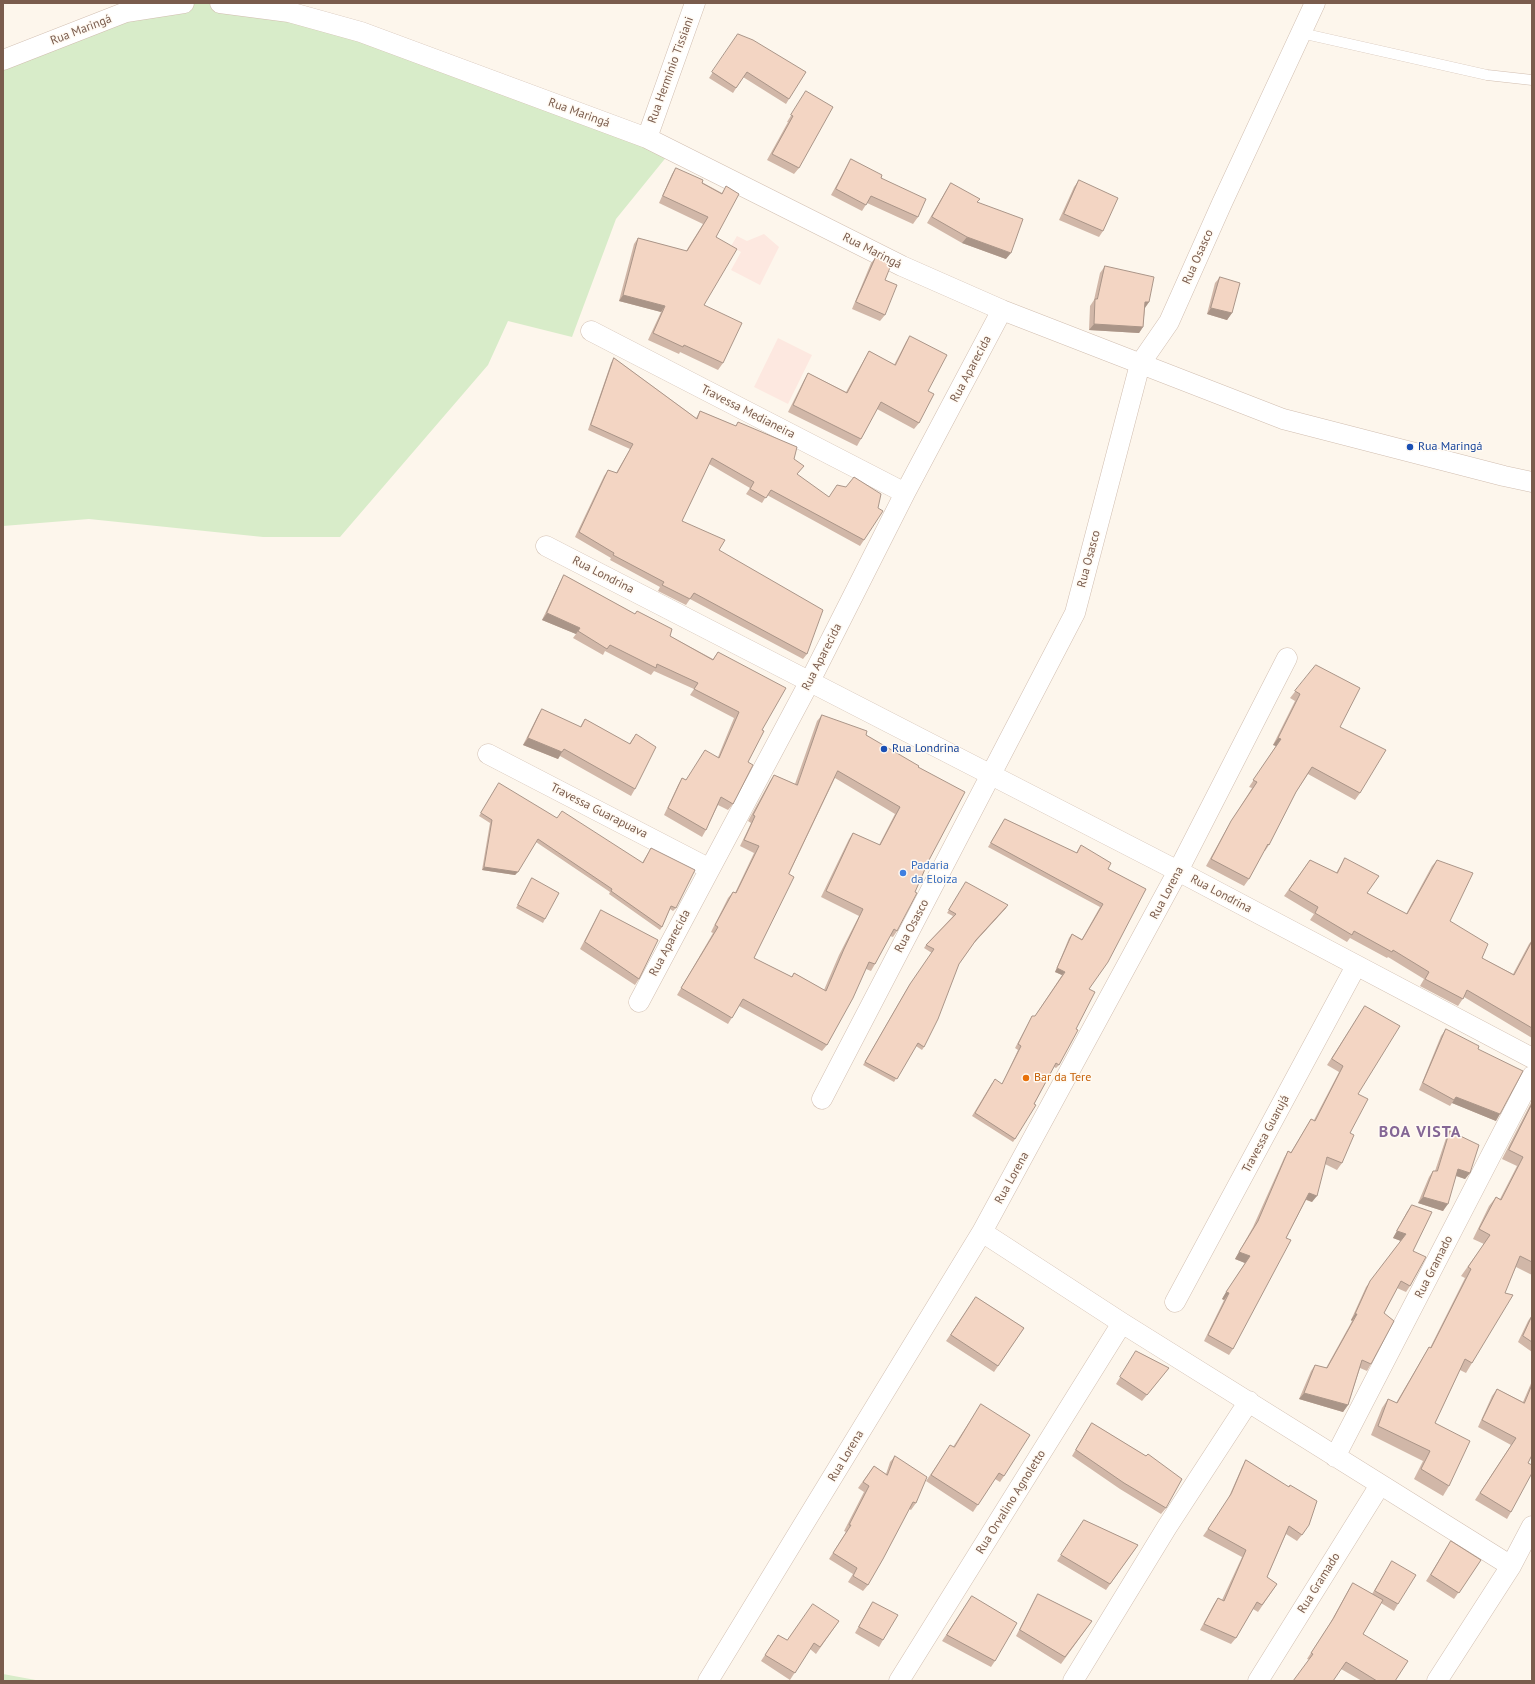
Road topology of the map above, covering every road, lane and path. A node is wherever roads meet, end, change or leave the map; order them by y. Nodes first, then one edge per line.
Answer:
1 (184, 3) edge
2 (220, 3) edge
3 (695, 3) edge
4 (1315, 3) edge
5 (1300, 33) junction
6 (3, 60) edge
7 (1532, 80) edge
8 (647, 138) junction
9 (1002, 310) junction
10 (591, 331) dead end
11 (1140, 364) junction
12 (1532, 482) edge
13 (905, 493) junction
14 (546, 546) dead end
15 (1287, 658) dead end
16 (810, 681) junction
17 (488, 754) dead end
18 (991, 774) junction
19 (710, 869) junction
20 (1178, 872) junction
21 (1356, 966) junction
22 (639, 1002) dead end
23 (1532, 1058) edge
24 (1532, 1076) edge
25 (822, 1099) dead end
26 (982, 1232) junction
27 (1175, 1302) dead end
28 (1122, 1323) junction
29 (1249, 1401) junction
30 (1335, 1457) junction
31 (1380, 1485) junction
32 (1532, 1526) edge
33 (1511, 1566) junction
34 (708, 1681) edge
35 (899, 1681) edge
36 (1073, 1681) edge
37 (1258, 1681) edge
38 (1437, 1681) edge

1 - 6 street, Rua Maringá
2 - 8 street, Rua Maringá
3 - 8 street, Rua Hermínio Tissiani
4 - 5 street, Rua Osasco
5 - 7 lane
5 - 11 street, Rua Osasco
8 - 9 street, Rua Maringá
9 - 11 street, Rua Maringá
9 - 13 street, Rua Aparecida
10 - 13 street, Travessa Medianeira
11 - 12 street, Rua Maringá
11 - 18 street, Rua Osasco
13 - 16 street, Rua Aparecida
14 - 16 street, Rua Londrina
15 - 20 street, Rua Lorena
16 - 18 street, Rua Londrina
16 - 19 street, Rua Aparecida
17 - 19 street, Travessa Guarapuava
18 - 20 street, Rua Londrina
18 - 25 street, Rua Osasco
19 - 22 street, Rua Aparecida
20 - 21 street, Rua Londrina
20 - 26 street, Rua Lorena
21 - 23 street, Rua Londrina
21 - 27 street, Travessa Guarujá
24 - 30 street, Rua Gramado
26 - 28 street
26 - 34 street, Rua Lorena
28 - 29 street
28 - 35 street, Rua Orvalino Agnoletto
29 - 30 street
29 - 36 street
30 - 31 street
31 - 33 street
31 - 37 street, Rua Gramado
32 - 33 street
33 - 38 street

